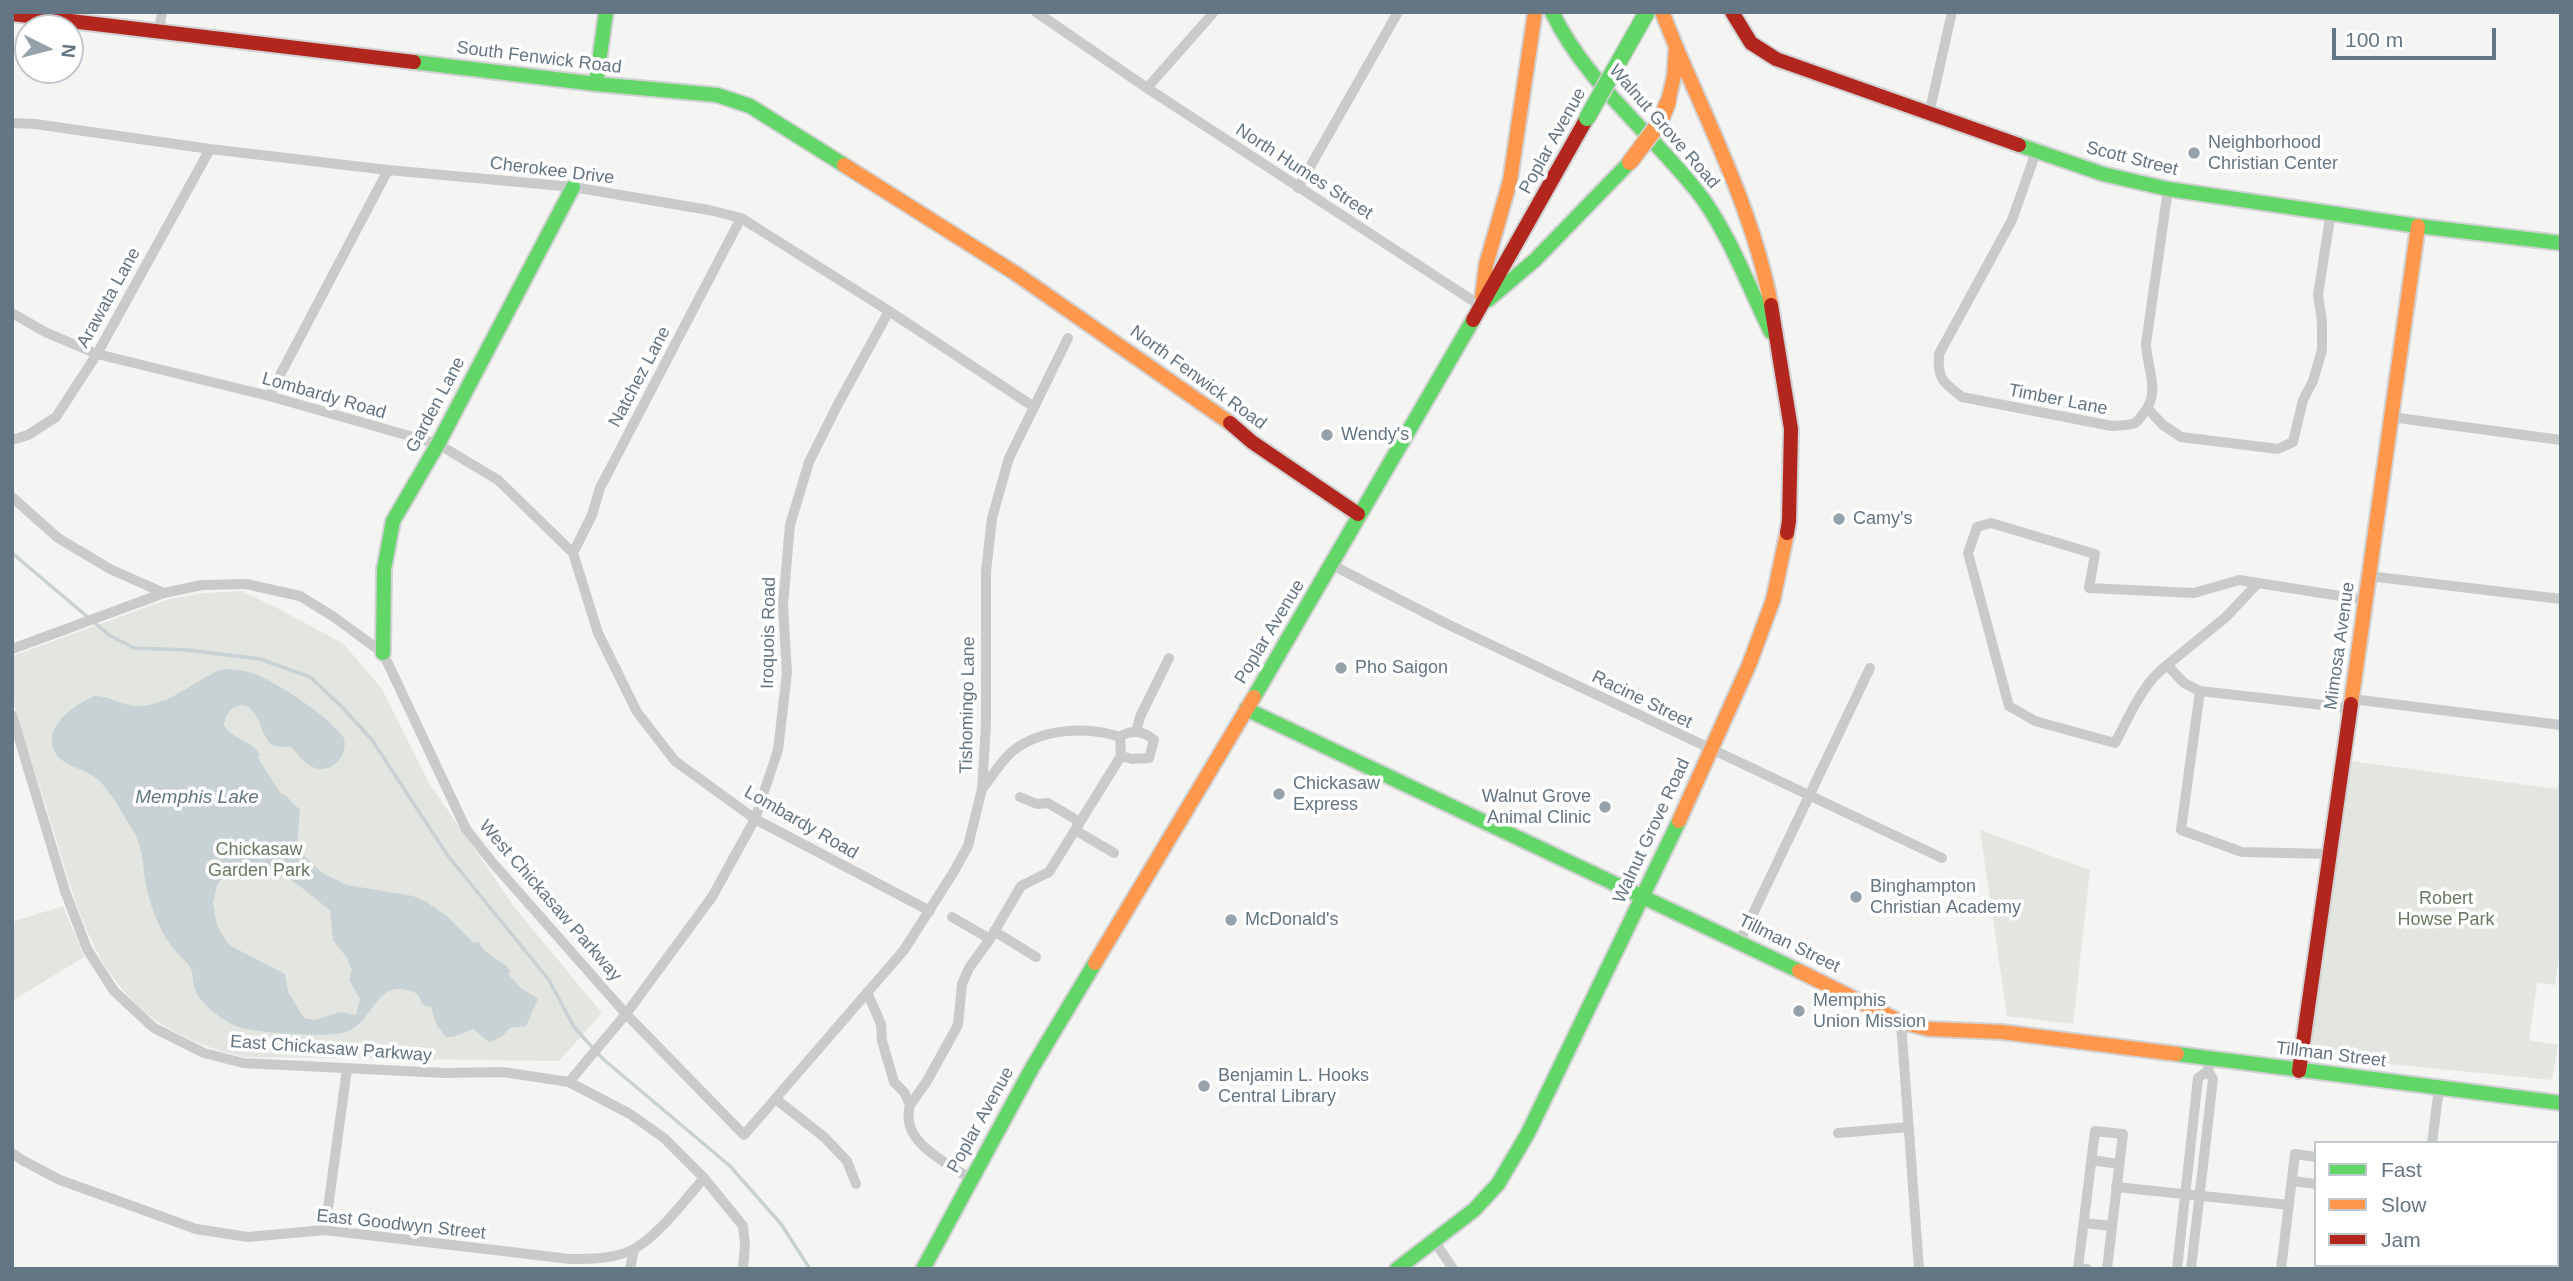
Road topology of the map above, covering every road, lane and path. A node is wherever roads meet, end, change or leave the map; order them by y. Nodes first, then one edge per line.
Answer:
1 (162, 12) edge
2 (606, 12) edge
3 (1036, 12) edge
4 (1214, 12) edge
5 (1398, 12) edge
6 (1535, 12) edge
7 (1552, 12) edge
8 (1647, 12) edge
9 (1662, 12) edge
10 (1732, 12) edge
11 (1952, 12) edge
12 (12, 14) edge
13 (1053, 17) edge
14 (159, 32) junction
15 (1676, 47) junction
16 (596, 84) junction
17 (1147, 88) junction
18 (1929, 114) junction
19 (12, 123) edge
20 (210, 149) junction
21 (2036, 152) junction
22 (388, 170) junction
23 (573, 187) junction
24 (1298, 188) junction
25 (2168, 189) junction
26 (2331, 212) junction
27 (741, 218) junction
28 (2418, 226) junction
29 (2561, 243) edge
30 (1015, 273) joint
31 (1481, 306) junction
32 (889, 311) junction
33 (12, 313) edge
34 (1068, 338) dead end
35 (1778, 345) junction
36 (97, 354) junction
37 (269, 396) junction
38 (1034, 407) junction
39 (2148, 409) junction
40 (2391, 418) junction
41 (12, 440) edge
42 (2561, 440) edge
43 (438, 444) junction
44 (12, 496) edge
45 (1358, 514) junction
46 (573, 553) junction
47 (1332, 565) junction
48 (2369, 576) junction
49 (2258, 583) junction
50 (164, 593) junction
51 (2561, 599) edge
52 (2365, 600) junction
53 (12, 649) edge
54 (383, 653) junction
55 (1169, 659) dead end
56 (2167, 665) junction
57 (1870, 668) dead end
58 (2200, 691) junction
59 (2351, 703) junction
60 (1246, 709) junction
61 (12, 715) edge
62 (2561, 725) edge
63 (1136, 732) junction
64 (1120, 737) junction
65 (1711, 750) junction
66 (1121, 755) junction
67 (982, 789) junction
68 (1810, 796) junction
69 (1020, 797) dead end
70 (755, 819) junction
71 (1078, 826) junction
72 (1114, 853) dead end
73 (2330, 854) junction
74 (1942, 858) dead end
75 (1643, 897) junction
76 (930, 911) junction
77 (952, 917) dead end
78 (992, 935) junction
79 (1740, 941) junction
80 (1036, 957) dead end
81 (867, 992) junction
82 (626, 1014) junction
83 (1901, 1022) junction
84 (2209, 1065) junction
85 (347, 1069) junction
86 (2299, 1071) junction
87 (569, 1082) junction
88 (2440, 1088) junction
89 (776, 1100) junction
90 (2561, 1103) edge
91 (910, 1105) junction
92 (1909, 1127) junction
93 (1838, 1133) dead end
94 (744, 1135) joint
95 (2432, 1141) edge
96 (12, 1153) edge
97 (2189, 1157) junction
98 (2314, 1157) edge
99 (2204, 1159) junction
100 (2091, 1160) junction
101 (2119, 1164) junction
102 (704, 1178) junction
103 (971, 1179) junction
104 (2292, 1181) junction
105 (856, 1184) dead end
106 (2314, 1184) edge
107 (2116, 1187) junction
108 (2185, 1194) junction
109 (2200, 1195) junction
110 (2289, 1205) junction
111 (2084, 1223) junction
112 (2112, 1226) junction
113 (326, 1230) junction
114 (1435, 1242) junction
115 (634, 1249) junction
116 (630, 1269) edge
117 (743, 1269) edge
118 (923, 1269) edge
119 (1397, 1269) edge
120 (1453, 1269) edge
121 (1919, 1269) edge
122 (2087, 1269) edge
123 (2106, 1269) edge
124 (2177, 1269) edge
125 (2191, 1269) edge
126 (2281, 1269) edge

1 - 14 street
2 - 16 main road
3 - 13 street, North Humes Street
4 - 17 street
5 - 24 street
6 - 31 main road
7 - 35 main road, Walnut Grove Road
8 - 31 main road, Poplar Avenue, bridge
9 - 15 main road, Walnut Grove Road
10 - 18 main road, Scott Street
11 - 18 street
12 - 14 main road, South Fenwick Road
13 - 17 street, North Humes Street
14 - 16 main road, South Fenwick Road
15 - 31 main road, bridge
15 - 35 main road, Walnut Grove Road
16 - 30 main road, South Fenwick Road
17 - 24 street, North Humes Street
18 - 21 main road, Scott Street
19 - 20 street, Cherokee Drive
20 - 22 street, Cherokee Drive
20 - 36 street, Arawata Lane
21 - 25 main road, Scott Street
21 - 39 street, Timber Lane
22 - 23 street, Cherokee Drive
22 - 37 street
23 - 27 street, Cherokee Drive
23 - 43 main road, Garden Lane
24 - 31 street, North Humes Street
25 - 26 main road, Scott Street
25 - 39 street
26 - 28 main road, Scott Street
26 - 39 street
27 - 32 street, Cherokee Drive
27 - 46 street, Natchez Lane
28 - 29 main road, Scott Street
28 - 40 main road, Mimosa Avenue
30 - 45 main road, North Fenwick Road
31 - 45 main road, Poplar Avenue
32 - 38 street, Cherokee Drive
32 - 70 street, Iroquois Road
33 - 36 street, Lombardy Road
34 - 38 street, Tishomingo Lane
35 - 65 main road, Walnut Grove Road
36 - 37 street, Lombardy Road
36 - 41 street, Arawata Lane
37 - 43 street, Lombardy Road
38 - 67 street, Tishomingo Lane
40 - 42 street
40 - 48 main road, Mimosa Avenue
43 - 46 street, Lombardy Road
43 - 54 main road, Garden Lane
44 - 50 street
45 - 47 main road, Poplar Avenue
46 - 70 street, Lombardy Road
47 - 60 main road, Poplar Avenue
47 - 65 street, Racine Street
48 - 51 street
48 - 52 main road, Mimosa Avenue
49 - 52 street
49 - 56 street
49 - 56 street
50 - 53 street, West Chickasaw Parkway
50 - 54 street, West Chickasaw Parkway
52 - 59 main road, Mimosa Avenue
54 - 82 street, West Chickasaw Parkway
55 - 63 street
56 - 58 street
57 - 68 street
58 - 59 street
58 - 73 street
59 - 62 street
59 - 73 main road, Mimosa Avenue
60 - 75 main road, Tillman Street
60 - 103 main road, Poplar Avenue
61 - 85 street, East Chickasaw Parkway
63 - 64 street
63 - 66 street
64 - 66 street
64 - 67 street
65 - 68 street, Racine Street
65 - 75 main road, Walnut Grove Road
66 - 71 street
67 - 76 street, Tishomingo Lane
68 - 74 street, Racine Street
68 - 79 street
69 - 71 street
70 - 76 street, Lombardy Road
70 - 82 street, Iroquois Road
71 - 72 street
71 - 78 street
73 - 86 main road, Mimosa Avenue
75 - 79 main road, Tillman Street
75 - 114 main road, Walnut Grove Road
76 - 81 street, Tishomingo Lane
77 - 78 street
78 - 80 street
78 - 91 street
79 - 83 main road, Tillman Street
81 - 89 street, Tishomingo Lane
81 - 91 street
82 - 87 street, Iroquois Road
82 - 94 street, West Chickasaw Parkway
83 - 84 main road, Tillman Street
83 - 92 street
84 - 86 main road, Tillman Street
84 - 97 street
84 - 99 street
85 - 87 street, East Chickasaw Parkway
85 - 113 street
86 - 88 main road, Tillman Street
87 - 102 street, East Chickasaw Parkway
88 - 90 main road, Tillman Street
88 - 95 street
89 - 94 street, Tishomingo Lane
89 - 105 street
91 - 103 street
92 - 93 street
92 - 121 street
96 - 113 street, East Goodwyn Street
97 - 99 street
97 - 108 street
98 - 104 street
99 - 109 street
100 - 101 street
100 - 101 street
100 - 111 street
101 - 107 street
102 - 115 street
102 - 117 street, East Chickasaw Parkway
103 - 118 main road, Poplar Avenue
104 - 106 street
104 - 110 street
107 - 108 street
107 - 112 street
108 - 109 street
108 - 124 street
109 - 110 street
109 - 125 street
110 - 126 street
111 - 112 street
111 - 122 street
112 - 123 street
113 - 115 street, East Goodwyn Street
114 - 119 main road, Walnut Grove Road
114 - 120 street
115 - 116 street

